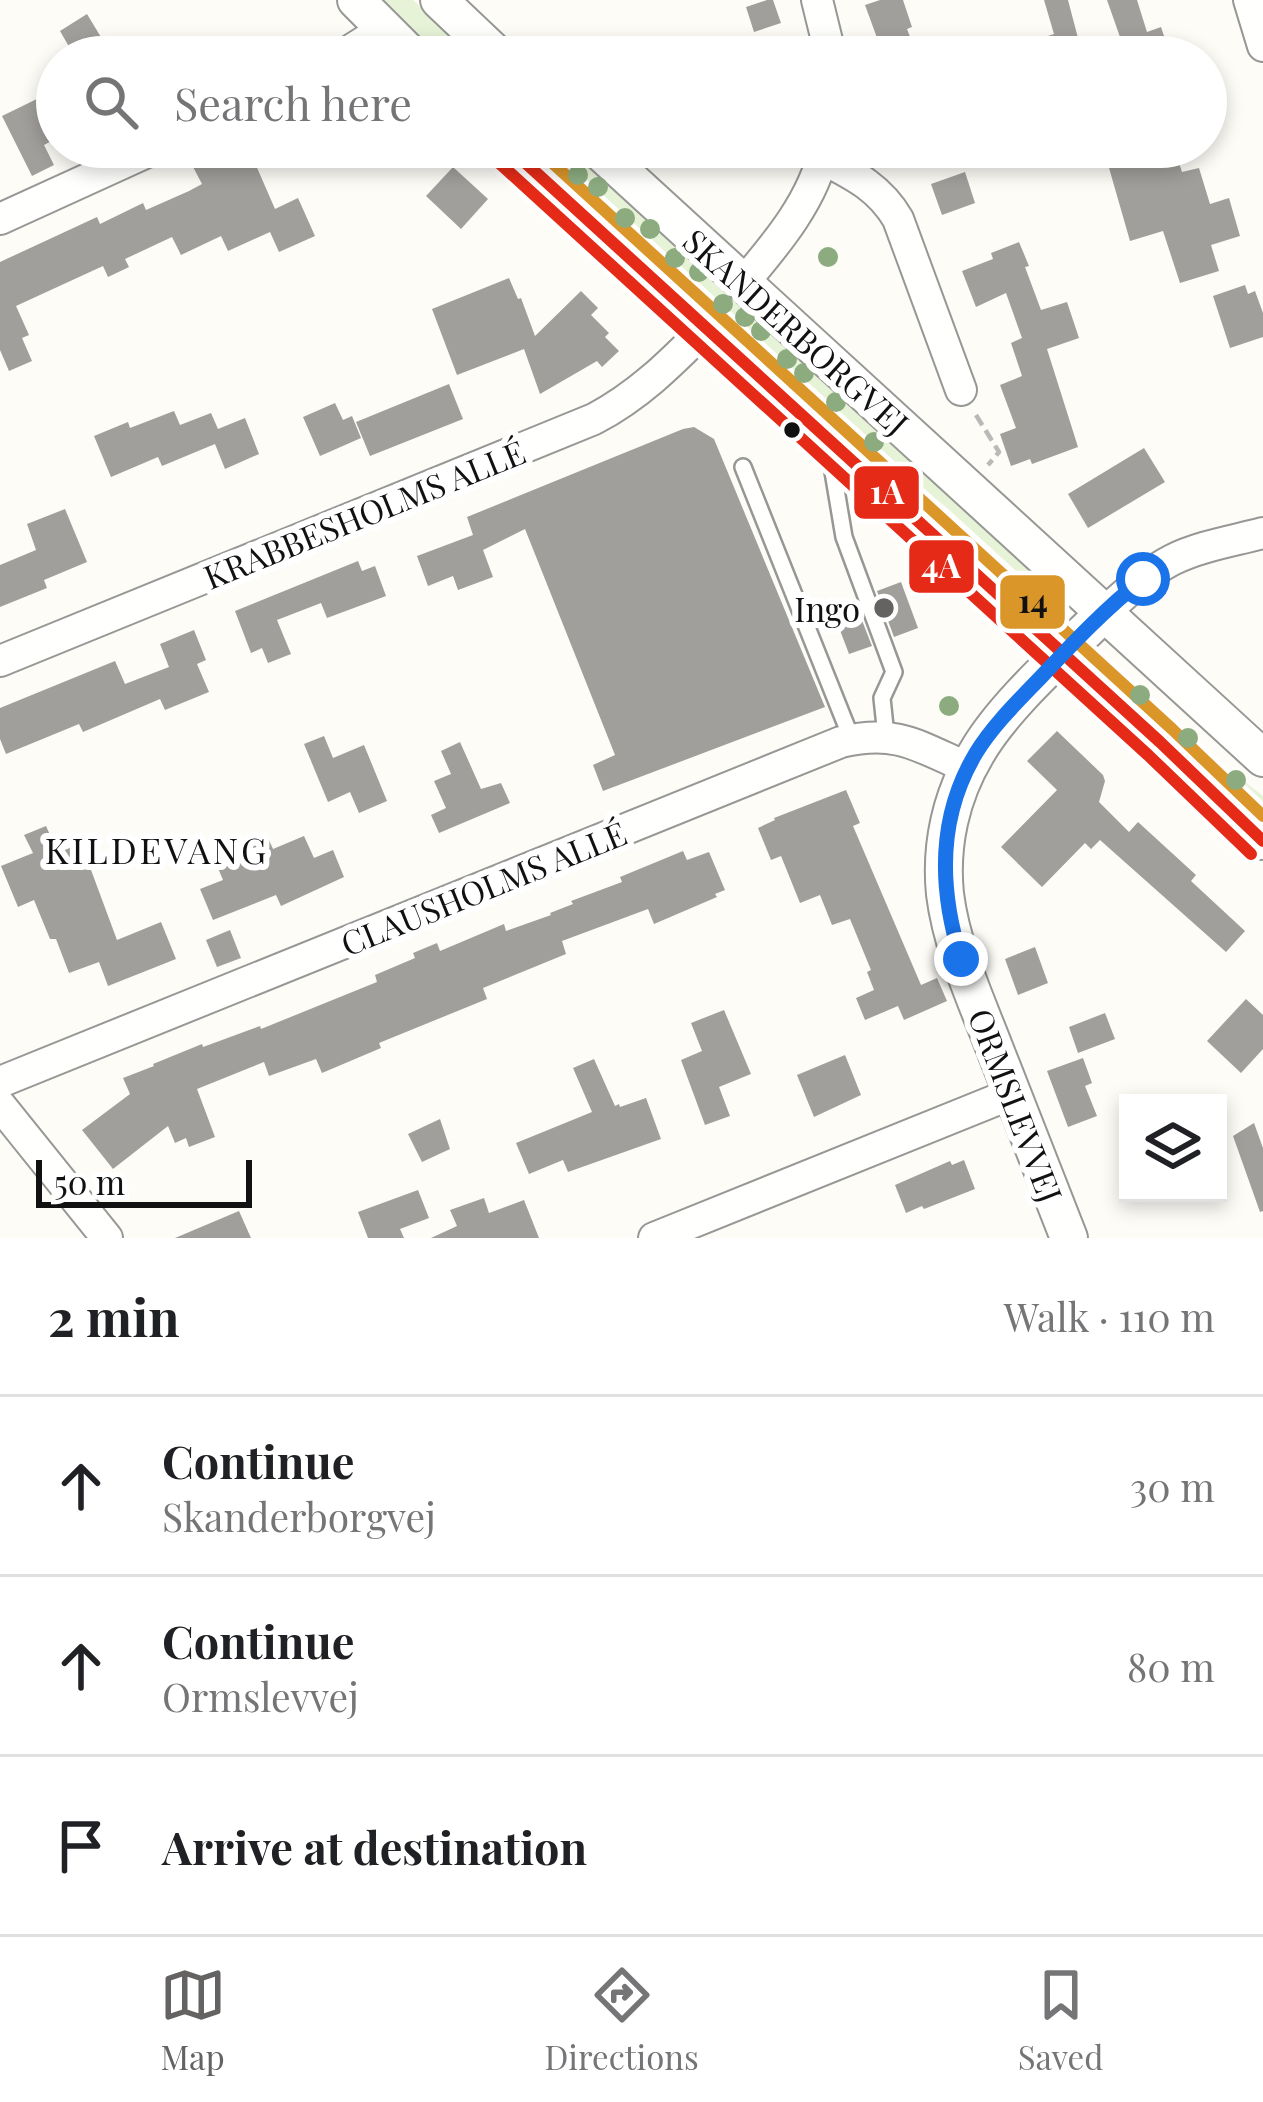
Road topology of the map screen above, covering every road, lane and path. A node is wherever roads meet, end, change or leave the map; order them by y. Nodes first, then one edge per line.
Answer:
1 (356, 0) edge
2 (440, 0) edge
3 (817, 0) edge
4 (1249, 0) edge
5 (384, 29) junction
6 (373, 36) edge
7 (391, 36) edge
8 (477, 36) edge
9 (826, 36) edge
10 (1263, 46) edge
11 (112, 168) edge
12 (531, 168) edge
13 (618, 168) edge
14 (817, 168) edge
15 (844, 168) edge
16 (0, 219) edge
17 (744, 282) junction
18 (705, 329) junction
19 (961, 390) joint
20 (828, 440) junction
21 (743, 467) dead end
22 (969, 487) junction
23 (1263, 533) edge
24 (1105, 612) junction
25 (1063, 654) junction
26 (0, 661) edge
27 (886, 736) junction
28 (852, 740) junction
29 (1263, 758) edge
30 (968, 768) junction
31 (1263, 841) edge
32 (0, 1082) edge
33 (1012, 1094) junction
34 (0, 1105) edge
35 (107, 1238) edge
36 (654, 1238) edge
37 (1069, 1238) edge

1 - 5 street
2 - 8 street
3 - 9 street
4 - 10 street
5 - 6 street
5 - 7 street
11 - 16 street
12 - 18 street, SKANDERBORGVEJ
13 - 17 street, SKANDERBORGVEJ
14 - 17 street
15 - 19 street
17 - 22 street, SKANDERBORGVEJ
18 - 20 street, SKANDERBORGVEJ
18 - 26 street, KRABBESHOLMS ALLÉ
19 - 22 path
20 - 25 street, SKANDERBORGVEJ
20 - 27 lane
21 - 28 lane
22 - 24 street, SKANDERBORGVEJ
23 - 24 street
24 - 25 street
24 - 29 street, SKANDERBORGVEJ
25 - 30 street, ORMSLEVVEJ
25 - 31 street, SKANDERBORGVEJ
27 - 28 street, CLAUSHOLMS ALLÉ
27 - 30 street, CLAUSHOLMS ALLÉ
28 - 32 street, CLAUSHOLMS ALLÉ
30 - 33 street, ORMSLEVVEJ
33 - 36 street
33 - 37 street, ORMSLEVVEJ
34 - 35 street

